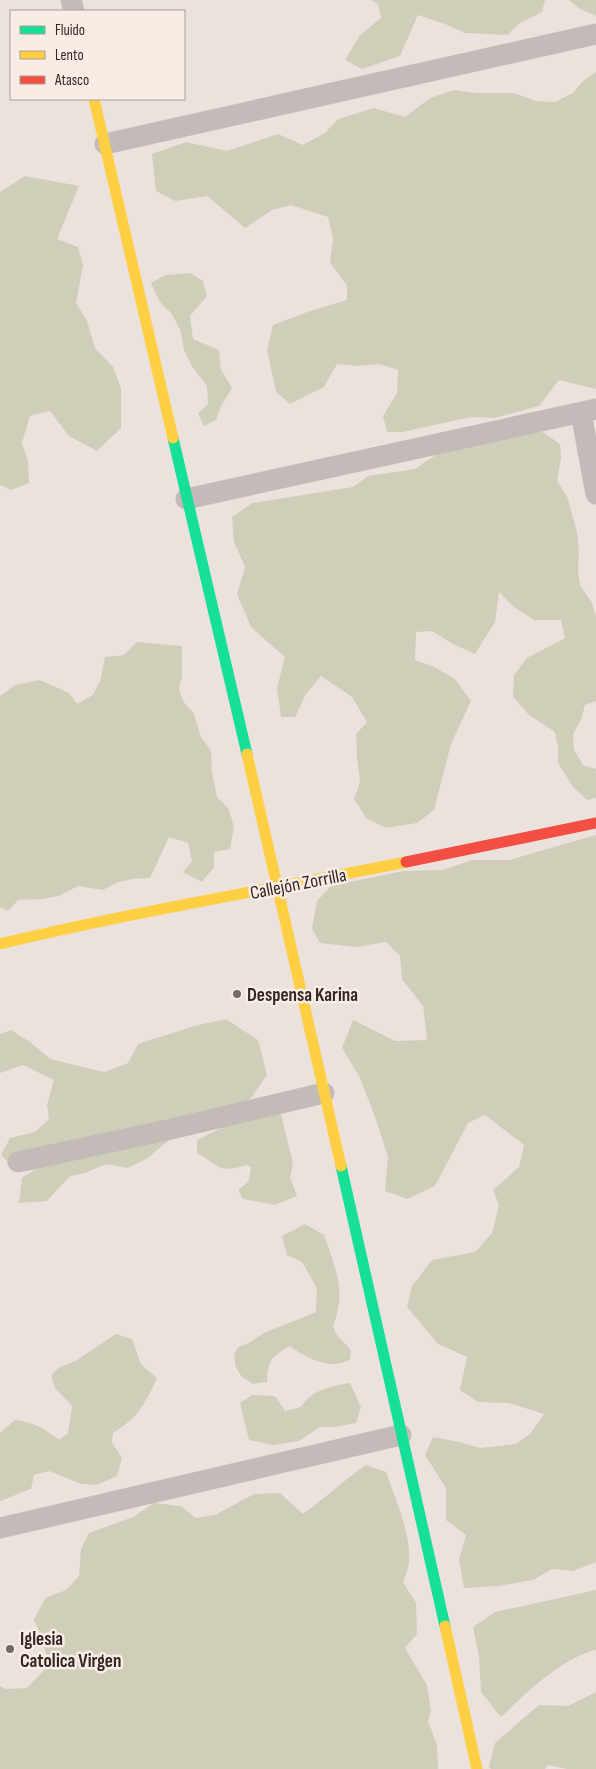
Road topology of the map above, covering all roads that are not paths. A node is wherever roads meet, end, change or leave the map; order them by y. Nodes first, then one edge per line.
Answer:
1 (596, 34) edge
2 (94, 100) edge
3 (105, 144) junction
4 (589, 411) edge
5 (596, 494) edge
6 (186, 499) junction
7 (596, 823) edge
8 (278, 888) junction
9 (0, 944) edge
10 (324, 1093) junction
11 (18, 1162) dead end
12 (401, 1436) junction
13 (0, 1528) edge
14 (477, 1769) edge

1 - 3 street
2 - 3 street
3 - 6 street
4 - 5 street
4 - 6 street
6 - 8 street
7 - 8 street, Callejón Zorrilla
8 - 9 street, Callejón Zorrilla
8 - 10 street
10 - 11 street
10 - 12 street
12 - 13 street
12 - 14 street

